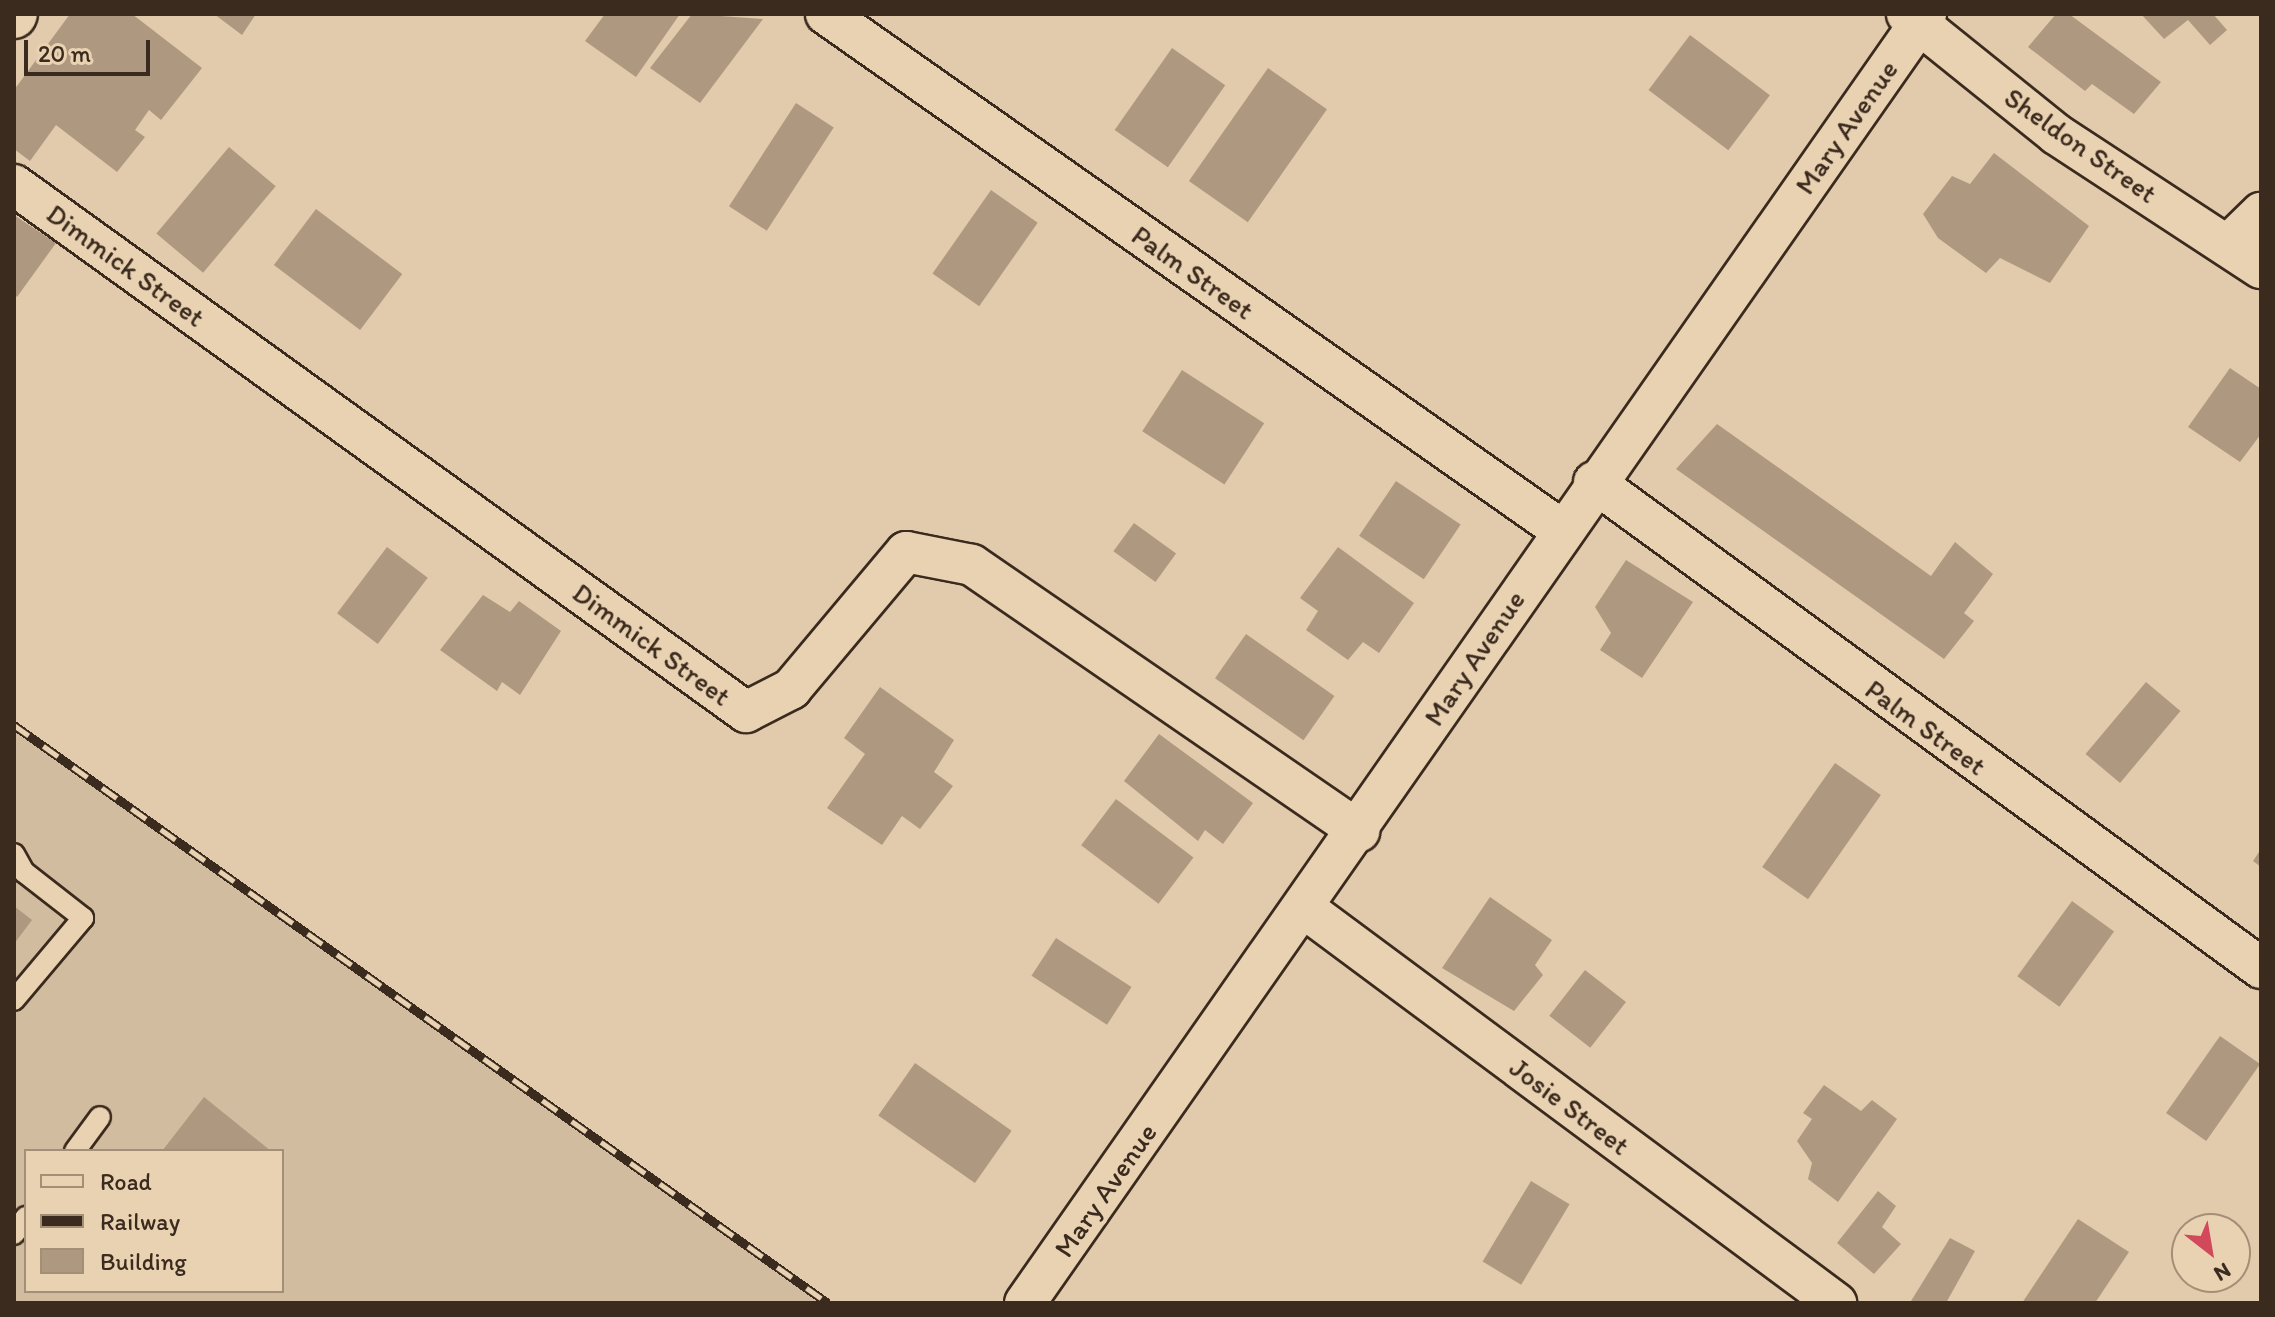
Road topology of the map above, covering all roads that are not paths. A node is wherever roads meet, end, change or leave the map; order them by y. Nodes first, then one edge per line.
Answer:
1 (826, 14) edge
2 (1917, 17) edge
3 (14, 185) edge
4 (2261, 213) edge
5 (2229, 244) junction
6 (2261, 268) edge
7 (1594, 482) junction
8 (1560, 529) junction
9 (1359, 831) junction
10 (14, 854) edge
11 (1304, 908) junction
12 (2261, 968) edge
13 (14, 1000) edge
14 (100, 1117) dead end
15 (76, 1149) edge
16 (1025, 1303) edge
17 (1836, 1303) edge

1 - 8 street, Palm Street
2 - 5 street, Sheldon Street
2 - 7 street, Mary Avenue
3 - 9 street, Dimmick Street
4 - 5 street
5 - 6 street, Sheldon Street
7 - 8 street, Mary Avenue
7 - 12 street, Palm Street
8 - 9 street, Mary Avenue
9 - 11 street, Mary Avenue
10 - 13 lane
11 - 16 street, Mary Avenue
11 - 17 street, Josie Street
14 - 15 lane

